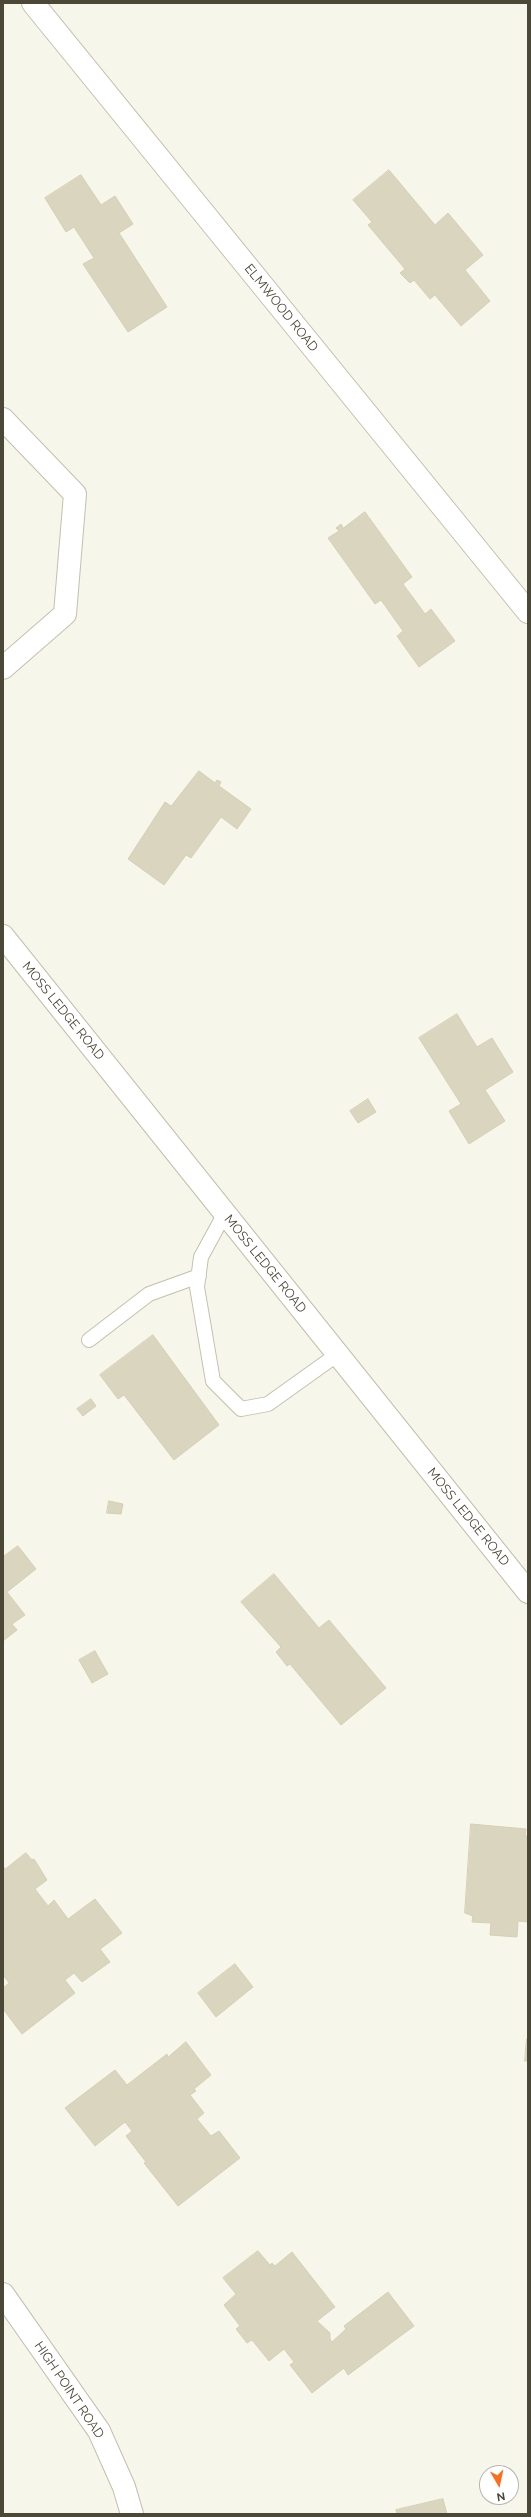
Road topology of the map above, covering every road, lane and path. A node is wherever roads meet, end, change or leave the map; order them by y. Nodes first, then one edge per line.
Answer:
1 (33, 3) edge
2 (3, 419) edge
3 (528, 612) edge
4 (3, 668) edge
5 (3, 936) edge
6 (225, 1214) junction
7 (199, 1276) junction
8 (89, 1340) dead end
9 (338, 1354) junction
10 (528, 1592) edge
11 (3, 2294) edge
12 (132, 2514) edge

1 - 3 street, ELMWOOD ROAD
2 - 4 street
5 - 6 street, MOSS LEDGE ROAD
6 - 7 lane
6 - 9 street, MOSS LEDGE ROAD
7 - 8 lane
7 - 9 lane
9 - 10 street, MOSS LEDGE ROAD
11 - 12 street, HIGH POINT ROAD

